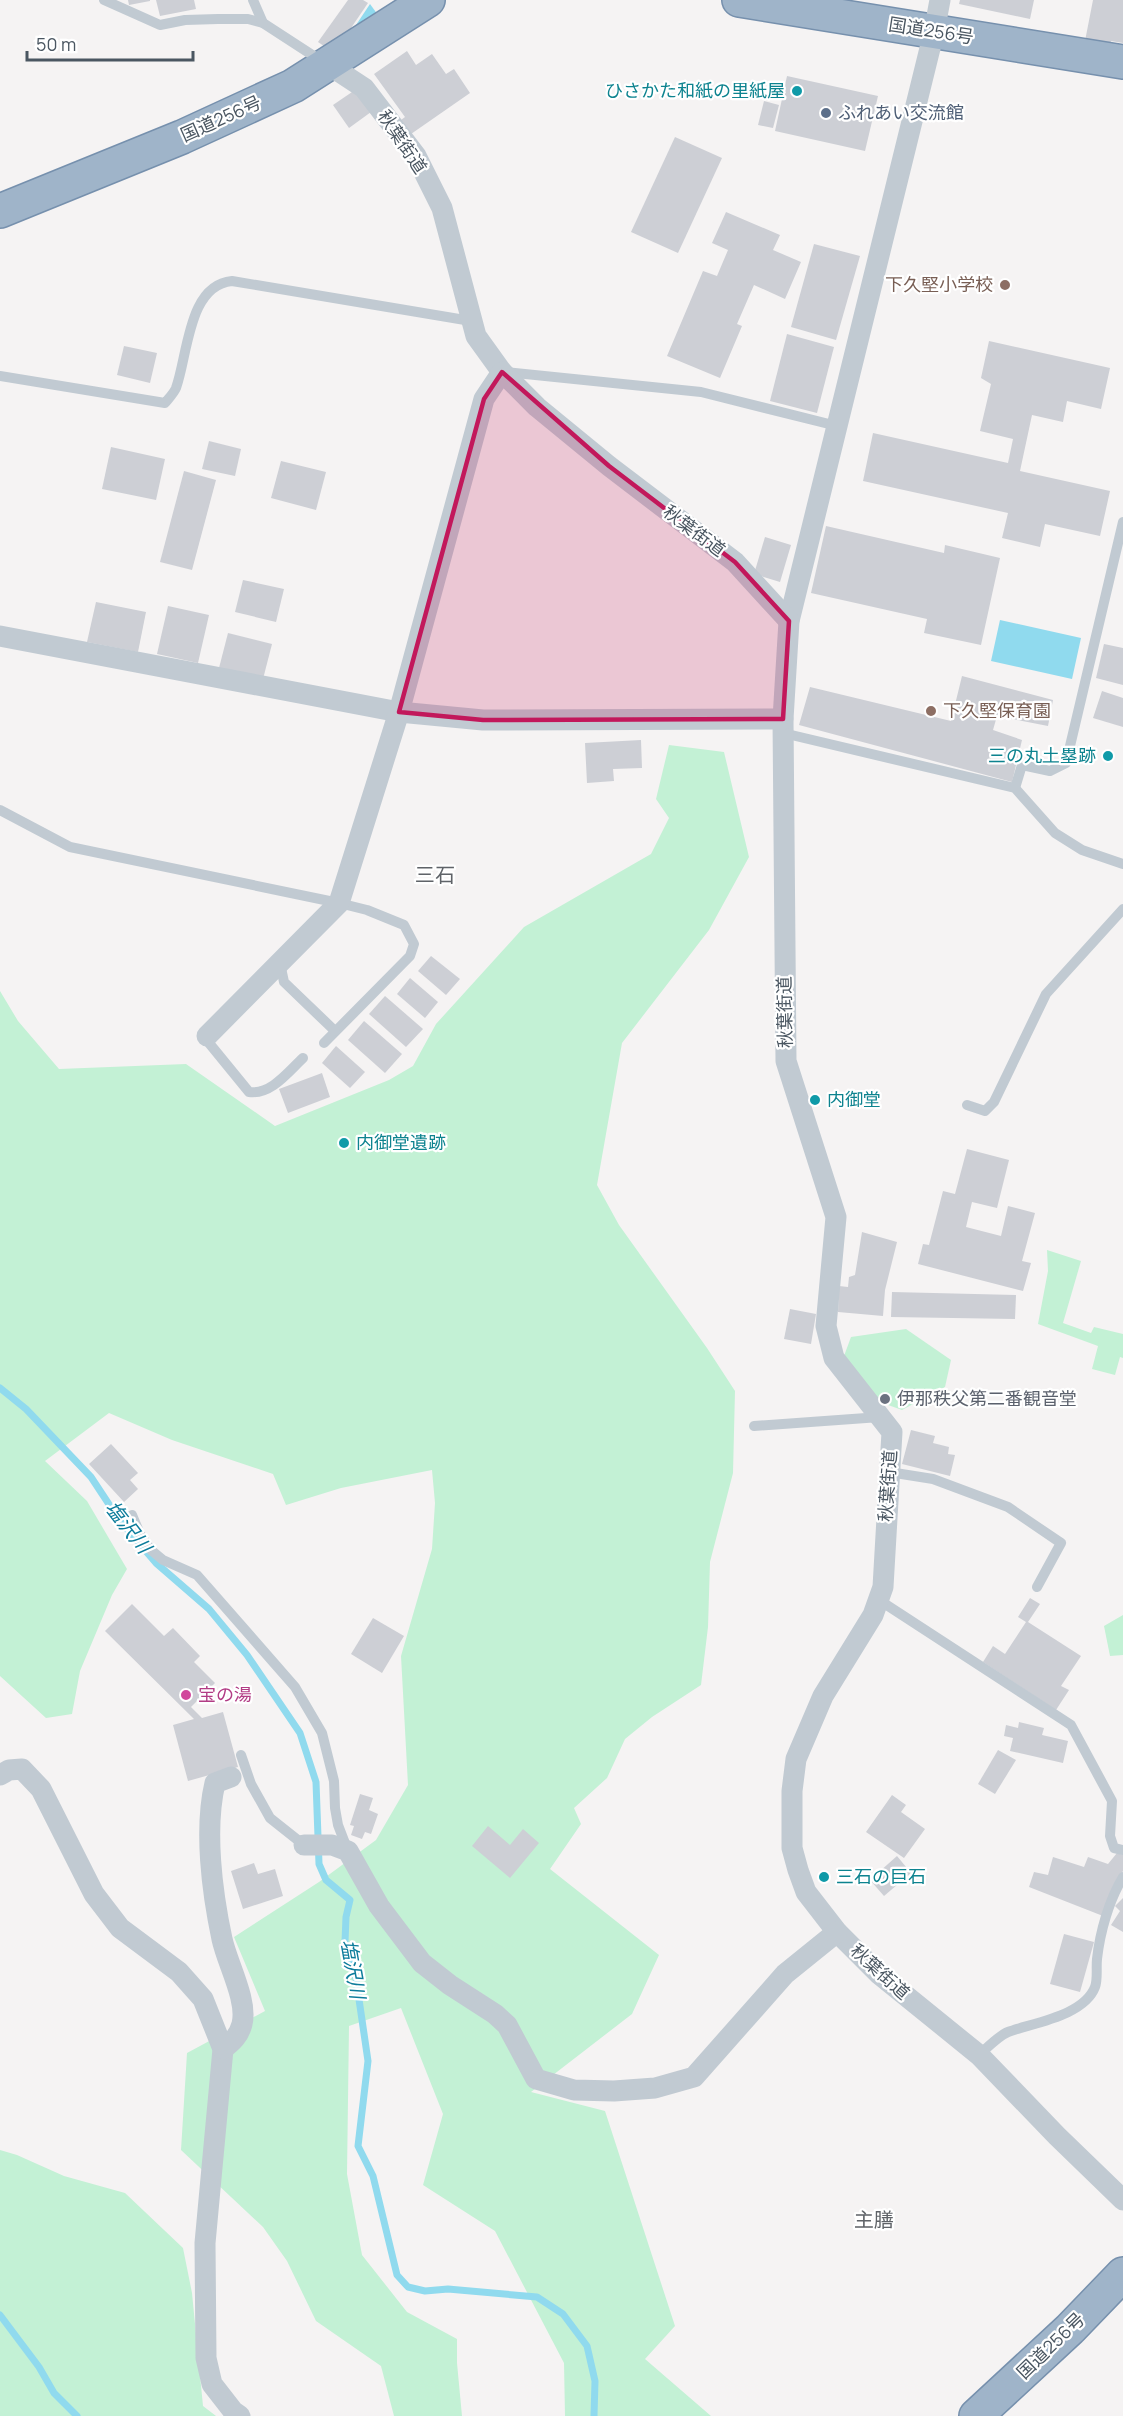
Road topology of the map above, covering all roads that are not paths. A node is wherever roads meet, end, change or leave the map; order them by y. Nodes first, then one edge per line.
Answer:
1 (104, 0) edge
2 (253, 0) edge
3 (428, 0) edge
4 (740, 0) edge
5 (940, 0) edge
6 (263, 23) junction
7 (934, 32) junction
8 (1123, 62) edge
9 (329, 65) junction
10 (0, 211) edge
11 (471, 321) junction
12 (502, 372) junction
13 (0, 376) edge
14 (837, 426) junction
15 (1123, 522) edge
16 (789, 621) junction
17 (0, 636) edge
18 (399, 712) junction
19 (783, 726) junction
20 (1015, 789) junction
21 (0, 810) edge
22 (1123, 864) edge
23 (339, 903) junction
24 (1123, 909) edge
25 (279, 963) junction
26 (335, 1031) junction
27 (207, 1036) joint
28 (324, 1042) dead end
29 (303, 1058) dead end
30 (967, 1105) dead end
31 (880, 1417) junction
32 (754, 1426) dead end
33 (889, 1472) junction
34 (132, 1515) dead end
35 (1037, 1587) dead end
36 (879, 1600) junction
37 (241, 1755) dead end
38 (0, 1775) edge
39 (231, 1777) dead end
40 (304, 1845) joint
41 (340, 1848) junction
42 (1123, 1850) edge
43 (1123, 1877) edge
44 (837, 1932) junction
45 (223, 2049) junction
46 (979, 2055) junction
47 (1123, 2200) edge
48 (1123, 2274) edge
49 (240, 2416) edge
50 (976, 2416) edge

1 - 6 lane, 秋葉街道
2 - 6 lane
3 - 9 highway, 国道256号
4 - 7 highway, 国道256号
5 - 7 street
6 - 9 lane, 秋葉街道
7 - 8 highway, 国道256号
7 - 14 street
9 - 10 highway, 国道256号
9 - 11 street, 秋葉街道
11 - 12 street, 秋葉街道
11 - 13 lane
12 - 14 lane
12 - 16 street, 秋葉街道
12 - 18 street
14 - 16 street
15 - 20 lane
16 - 19 street, 秋葉街道
17 - 18 street
18 - 19 street
18 - 23 street
19 - 20 lane
19 - 31 street, 秋葉街道
20 - 22 lane
21 - 23 lane
23 - 25 street
23 - 26 lane
24 - 30 lane
25 - 26 lane
25 - 27 street
26 - 28 lane
27 - 29 lane
31 - 32 lane
31 - 33 street, 秋葉街道
33 - 35 lane
33 - 36 street, 秋葉街道
34 - 41 lane
36 - 42 lane
36 - 44 street, 秋葉街道
37 - 40 lane
38 - 45 street
39 - 45 street
40 - 41 street
41 - 44 street
43 - 46 lane
44 - 46 street, 秋葉街道
45 - 49 street
46 - 47 street, 秋葉街道
48 - 50 highway, 国道256号

